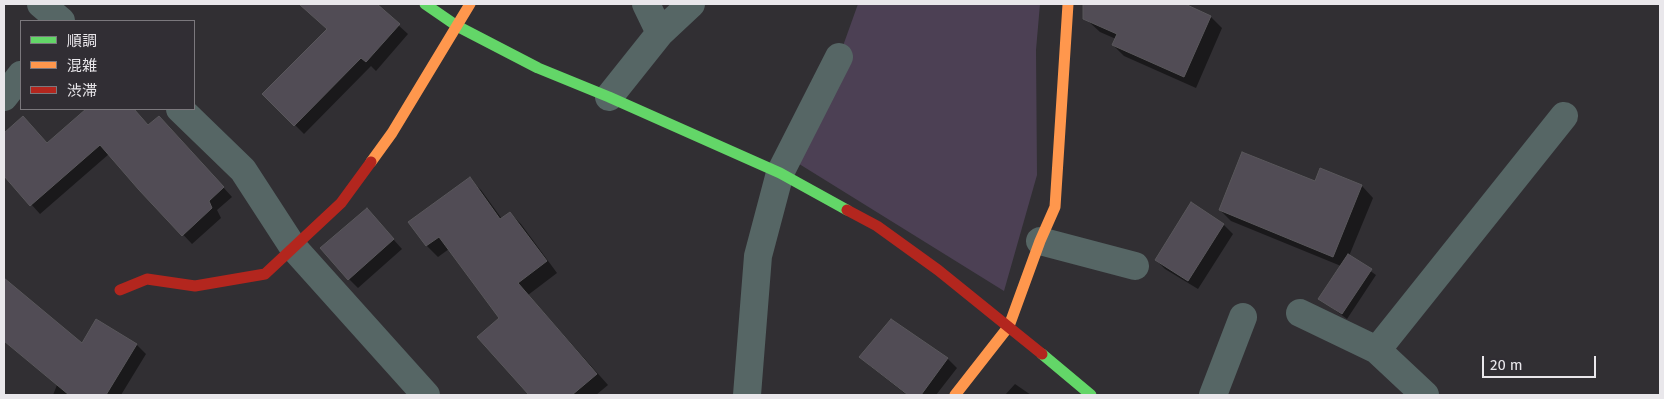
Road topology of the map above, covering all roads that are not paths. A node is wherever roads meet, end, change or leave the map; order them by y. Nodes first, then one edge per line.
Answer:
1 (41, 4) edge
2 (74, 4) edge
3 (425, 4) edge
4 (470, 4) edge
5 (646, 4) edge
6 (692, 4) edge
7 (1068, 4) edge
8 (61, 20) edge
9 (63, 20) edge
10 (457, 26) junction
11 (660, 33) junction
12 (839, 57) dead end
13 (20, 76) edge
14 (4, 97) edge
15 (608, 97) junction
16 (181, 110) edge
17 (1564, 116) dead end
18 (780, 173) junction
19 (1040, 241) junction
20 (293, 246) junction
21 (1135, 266) dead end
22 (120, 290) dead end
23 (1300, 313) dead end
24 (1243, 317) dead end
25 (1009, 326) junction
26 (1377, 350) junction
27 (426, 395) edge
28 (747, 395) edge
29 (955, 395) edge
30 (1091, 395) edge
31 (1213, 395) edge
32 (1425, 395) edge

1 - 8 street
2 - 9 street
3 - 10 street
4 - 10 street
5 - 11 street
6 - 11 street
7 - 19 street
10 - 15 street
10 - 20 street
11 - 15 street
12 - 18 street
13 - 14 street
15 - 18 street
16 - 20 street
17 - 26 street
18 - 25 street
18 - 28 street
19 - 21 street
19 - 25 street
20 - 22 street
20 - 27 street
23 - 26 street
24 - 31 street
25 - 29 street
25 - 30 street
26 - 32 street

